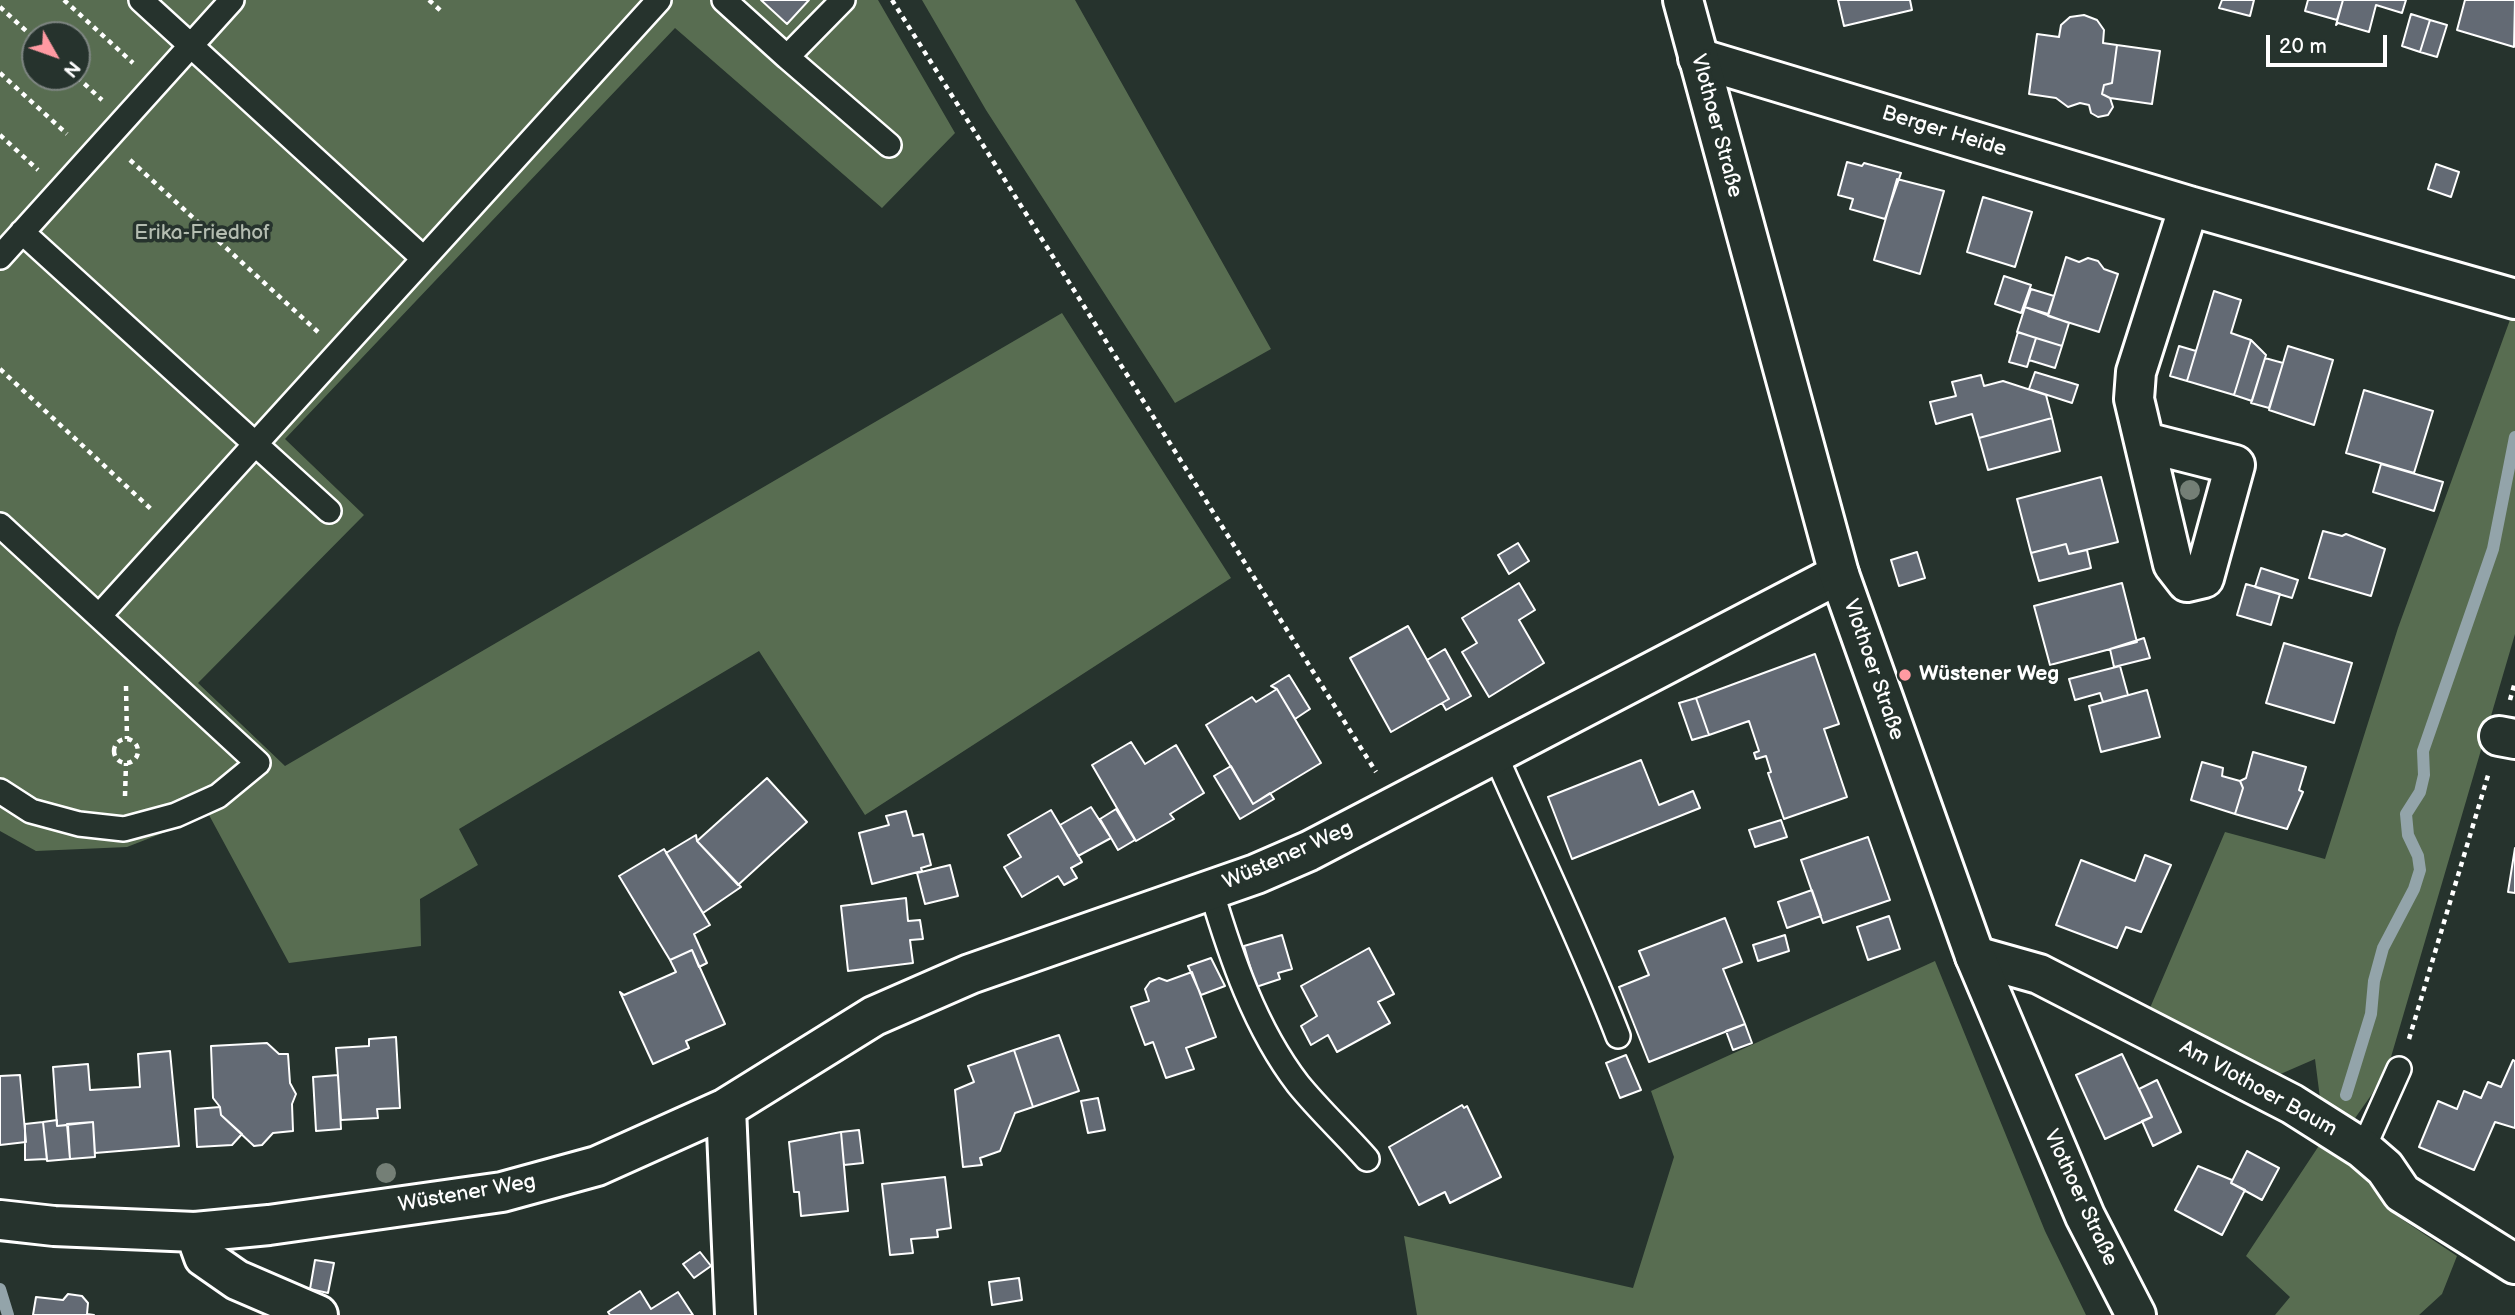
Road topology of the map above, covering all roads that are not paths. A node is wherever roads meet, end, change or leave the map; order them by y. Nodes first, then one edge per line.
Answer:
1 (141, 0) edge
2 (232, 0) edge
3 (659, 0) edge
4 (724, 0) edge
5 (843, 0) edge
6 (1683, 0) edge
7 (191, 45) junction
8 (787, 57) junction
9 (1698, 58) junction
10 (889, 145) dead end
11 (2189, 206) junction
12 (22, 232) junction
13 (0, 257) edge
14 (424, 258) junction
15 (2515, 299) edge
16 (2145, 442) dead end
17 (256, 443) junction
18 (329, 511) dead end
19 (0, 525) edge
20 (1839, 574) junction
21 (100, 616) junction
22 (1495, 754) junction
23 (0, 791) edge
24 (1211, 890) junction
25 (1975, 956) junction
26 (1618, 1036) dead end
27 (2399, 1069) road end
28 (726, 1108) junction
29 (2363, 1149) junction
30 (1367, 1158) dead end
31 (0, 1220) edge
32 (195, 1232) junction
33 (2515, 1264) edge
34 (318, 1315) edge
35 (735, 1315) edge
36 (2136, 1315) edge

1 - 7 lane
2 - 7 lane
3 - 14 lane
4 - 8 lane
5 - 8 lane
6 - 9 street, Vlothoer Straße
7 - 12 lane
7 - 14 lane
8 - 10 lane
9 - 11 street, Berger Heide
9 - 20 street, Vlothoer Straße
11 - 15 street, Berger Heide
11 - 16 street
12 - 13 lane
12 - 17 lane
14 - 17 lane
17 - 18 lane
17 - 21 lane
19 - 21 lane
20 - 22 street, Wüstener Weg
20 - 25 street, Vlothoer Straße
21 - 23 lane
22 - 24 street, Wüstener Weg
22 - 26 lane
24 - 28 street, Wüstener Weg
24 - 30 lane
25 - 29 street, Am Vlothoer Baum
25 - 36 street, Vlothoer Straße
27 - 29 lane
28 - 32 street, Wüstener Weg
28 - 35 street
29 - 33 street, Am Vlothoer Baum
31 - 32 street, Wüstener Weg
32 - 34 street

